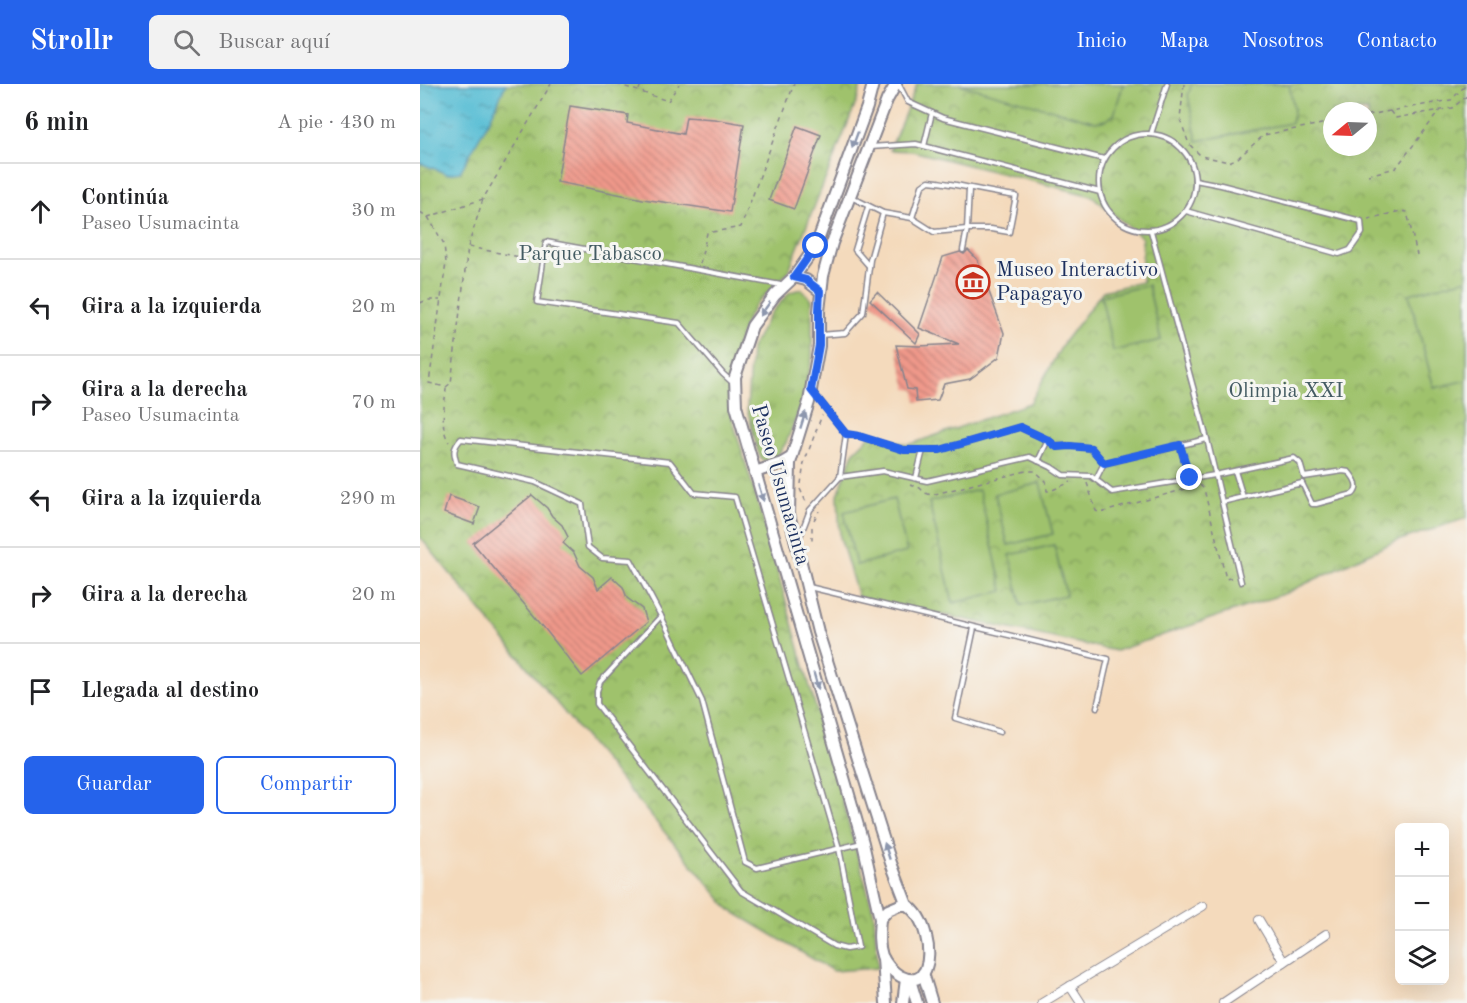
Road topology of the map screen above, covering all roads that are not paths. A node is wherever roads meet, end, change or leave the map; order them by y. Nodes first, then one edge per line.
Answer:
1 (873, 84) edge
2 (897, 84) edge
3 (1167, 84) edge
4 (932, 113) junction
5 (1151, 134) junction
6 (924, 146) junction
7 (869, 147) junction
8 (1104, 159) junction
9 (1195, 180) junction
10 (969, 189) junction
11 (1100, 192) junction
12 (850, 197) junction
13 (868, 207) junction
14 (1186, 211) junction
15 (883, 213) junction
16 (912, 218) junction
17 (967, 229) junction
18 (1151, 231) junction
19 (963, 250) dead end
20 (869, 267) junction
21 (794, 277) junction
22 (785, 285) junction
23 (820, 291) junction
24 (819, 335) junction
25 (735, 385) junction
26 (811, 390) junction
27 (846, 434) junction
28 (1207, 439) junction
29 (1048, 440) junction
30 (1180, 445) junction
31 (923, 450) junction
32 (792, 457) junction
33 (1038, 461) junction
34 (1104, 463) junction
35 (1235, 471) junction
36 (755, 472) junction
37 (1215, 475) junction
38 (840, 477) junction
39 (1304, 477) junction
40 (916, 478) junction
41 (1190, 478) junction
42 (1096, 479) junction
43 (1302, 483) junction
44 (1243, 497) junction
45 (1222, 502) junction
46 (797, 545) junction
47 (1241, 582) dead end
48 (807, 587) junction
49 (661, 616) junction
50 (974, 627) junction
51 (1098, 707) dead end
52 (1000, 732) dead end
53 (863, 843) junction
54 (839, 848) junction
55 (908, 905) junction
56 (1203, 906) dead end
57 (880, 919) junction
58 (1259, 920) dead end
59 (1326, 934) dead end
60 (883, 958) junction
61 (1284, 962) junction
62 (924, 973) junction
63 (908, 979) junction
64 (1070, 986) junction
65 (886, 1003) edge
66 (903, 1003) edge
67 (917, 1003) edge
68 (932, 1003) edge
69 (1042, 1003) edge
70 (1081, 1003) edge
71 (1223, 1003) edge

1 -> 21 main road, Paseo Usumacinta
2 - 4 lane
2 - 7 main road, Paseo Usumacinta
3 - 5 lane
4 - 6 lane
4 - 8 lane
5 - 8 lane
5 - 9 lane
6 - 7 lane
6 - 11 lane
7 - 12 main road, Paseo Usumacinta
8 - 11 lane
9 - 14 lane
9 - 14 lane
10 - 16 lane
10 - 17 lane
10 - 17 lane
11 - 18 lane
12 - 13 lane
12 - 23 main road, Paseo Usumacinta
13 - 15 lane
13 - 20 lane
14 - 18 lane
15 - 16 lane
15 - 20 lane
16 - 17 lane
17 - 19 lane
18 - 28 lane
20 - 24 lane
21 - 22 main road, Paseo Usumacinta
21 - 23 main road
22 -> 25 main road, Paseo Usumacinta
22 - 25 lane
23 - 24 main road, Paseo Usumacinta
24 - 26 main road, Paseo Usumacinta
25 - 36 main road, Paseo Usumacinta
26 - 27 lane
32 -> 26 main road, Paseo Usumacinta
27 - 31 lane
27 - 38 lane
28 - 30 lane
28 - 37 lane
29 - 31 lane
29 - 33 lane
29 - 34 lane
30 - 34 lane
30 - 41 lane
31 - 40 lane
32 - 36 main road
32 - 46 main road, Paseo Usumacinta
33 - 40 lane
33 - 42 lane
34 - 42 lane
35 - 37 lane
35 - 39 lane
35 - 44 lane
36 -> 53 main road, Paseo Usumacinta
37 - 41 lane
37 - 45 lane
38 - 40 lane
38 - 46 lane
39 - 43 lane
39 - 43 lane
41 - 42 lane
43 - 44 lane
44 - 45 lane
45 - 47 lane
46 - 48 main road, Paseo Usumacinta
48 - 50 lane
55 -> 48 main road, Paseo Usumacinta
49 - 54 lane
49 - 54 lane
49 - 54 lane
50 - 51 lane
50 - 52 lane
53 - 54 lane
53 - 57 main road, Paseo Usumacinta
55 - 57 main road
55 - 62 main road
56 - 64 street
57 - 60 main road
58 - 61 street
59 - 61 street
60 - 63 main road
60 - 65 main road
61 - 71 street
62 - 63 main road
62 - 68 main road
63 - 66 main road
63 - 67 main road
64 - 69 street
64 - 70 street

